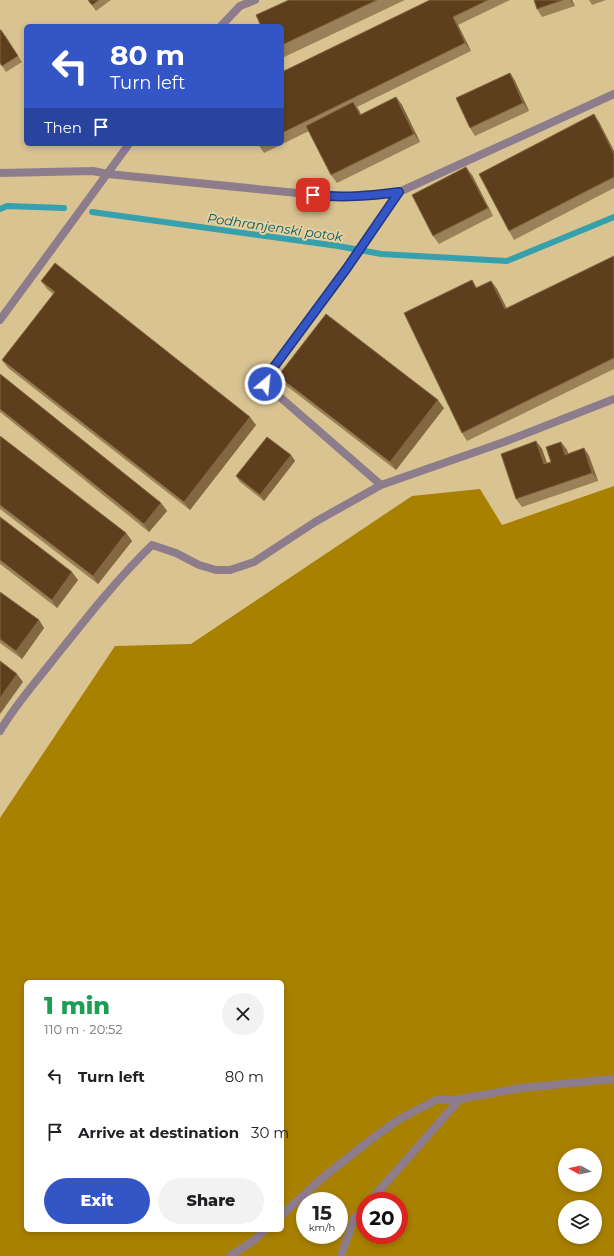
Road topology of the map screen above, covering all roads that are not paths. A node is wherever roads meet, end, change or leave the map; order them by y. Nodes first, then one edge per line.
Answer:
1 (255, 0) edge
2 (223, 24) edge
3 (614, 94) edge
4 (128, 146) edge
5 (0, 173) edge
6 (108, 174) junction
7 (399, 192) junction
8 (0, 320) edge
9 (614, 399) edge
10 (381, 485) junction
11 (0, 731) edge
12 (614, 1079) edge
13 (460, 1099) junction
14 (378, 1192) edge
15 (284, 1213) edge
16 (356, 1217) edge
17 (263, 1232) edge
18 (230, 1256) edge
19 (341, 1256) edge

1 - 2 street
3 - 7 street
4 - 6 street
5 - 6 street
6 - 7 street
6 - 8 street
7 - 10 street
9 - 10 street
10 - 11 street
12 - 13 street
13 - 14 street
13 - 15 street
16 - 19 street
17 - 18 street

